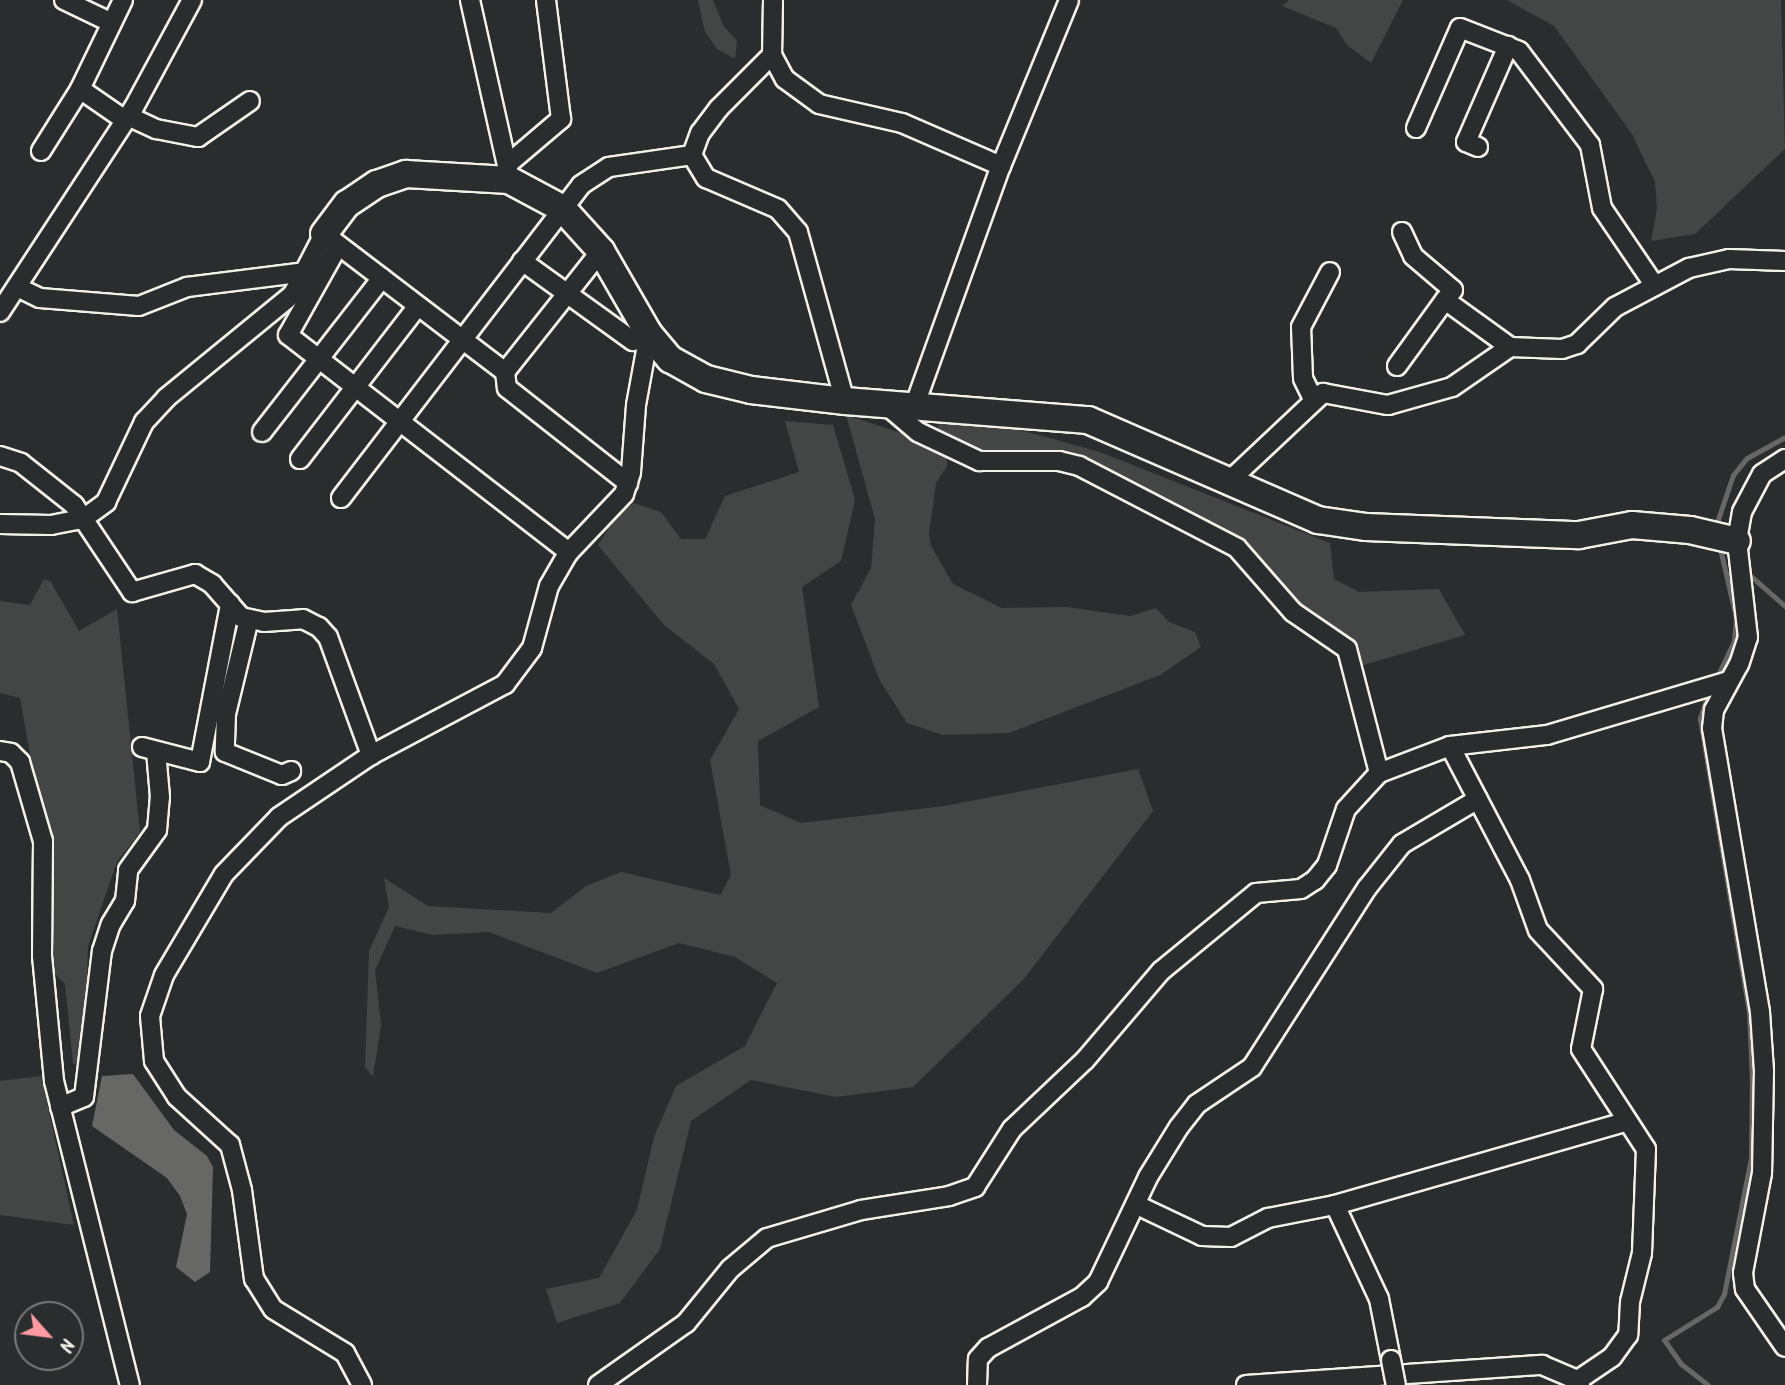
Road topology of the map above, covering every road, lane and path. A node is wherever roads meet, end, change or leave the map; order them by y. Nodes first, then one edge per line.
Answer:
1 (64, 0) edge
2 (123, 0) edge
3 (192, 0) edge
4 (470, 0) edge
5 (546, 0) edge
6 (774, 0) edge
7 (1069, 0) edge
8 (112, 23) junction
9 (1508, 46) junction
10 (772, 55) junction
11 (80, 89) junction
12 (250, 101) dead end
13 (127, 118) junction
14 (1416, 128) dead end
15 (1478, 148) dead end
16 (41, 151) dead end
17 (692, 155) junction
18 (1001, 166) junction
19 (509, 172) junction
20 (563, 209) junction
21 (1402, 232) dead end
22 (331, 240) junction
23 (601, 251) junction
24 (522, 261) junction
25 (1785, 261) edge
26 (306, 272) junction
27 (1330, 272) dead end
28 (382, 278) junction
29 (17, 286) junction
30 (1655, 286) junction
31 (565, 293) junction
32 (1445, 300) junction
33 (418, 306) junction
34 (0, 312) edge
35 (641, 338) junction
36 (461, 339) junction
37 (1510, 347) junction
38 (317, 359) junction
39 (1397, 366) dead end
40 (505, 372) junction
41 (355, 389) junction
42 (845, 401) junction
43 (1314, 401) junction
44 (882, 402) junction
45 (914, 407) junction
46 (398, 424) junction
47 (262, 432) dead end
48 (0, 456) edge
49 (300, 459) dead end
50 (1785, 459) edge
51 (628, 483) junction
52 (1227, 483) junction
53 (341, 498) dead end
54 (82, 519) junction
55 (0, 524) edge
56 (1724, 538) junction
57 (569, 552) junction
58 (230, 604) junction
59 (249, 619) junction
60 (1728, 681) junction
61 (1450, 746) junction
62 (0, 751) edge
63 (371, 755) junction
64 (291, 771) dead end
65 (1379, 773) junction
66 (1478, 799) junction
67 (60, 1107) junction
68 (1625, 1122) junction
69 (1137, 1205) junction
70 (1335, 1205) junction
71 (1785, 1347) edge
72 (1579, 1382) edge
73 (130, 1385) edge
74 (362, 1385) edge
75 (598, 1385) edge
76 (977, 1385) edge
77 (1246, 1385) edge
78 (1396, 1385) edge

1 - 8 street
2 - 8 street
3 - 13 street
4 - 19 street
5 - 19 street
6 - 10 street
7 - 18 street
8 - 11 street
9 - 14 street
9 - 15 street
9 - 30 street
10 - 17 street
10 - 18 street
11 - 13 street
11 - 16 street
12 - 13 street
13 - 29 street
17 - 20 street
17 - 42 street
18 - 45 street
19 - 20 street
19 - 22 street
20 - 23 street
20 - 24 street
21 - 32 street
22 - 26 street
22 - 28 street
22 - 38 street
23 - 31 street
23 - 35 street
24 - 31 street
24 - 36 street
25 - 30 street
26 - 29 street
26 - 54 street
27 - 43 street
28 - 33 street
28 - 38 street
29 - 34 street
30 - 37 street
31 - 35 street
31 - 40 street
32 - 37 street
32 - 39 street
33 - 36 street
33 - 41 street
35 - 42 street
35 - 51 street
36 - 40 street
36 - 46 street
37 - 43 street
38 - 41 street
38 - 47 street
40 - 51 street
41 - 46 street
41 - 49 street
42 - 44 street
43 - 52 street
44 - 45 street
44 - 65 street
45 - 52 street
46 - 53 street
46 - 57 street
48 - 54 street
50 - 56 street
51 - 57 street
52 - 56 street
54 - 55 street
54 - 58 street
56 - 60 street
57 - 63 street
58 - 59 street
58 - 67 street
59 - 63 street
59 - 64 street
60 - 61 street
60 - 71 street
61 - 65 street
61 - 66 street
62 - 67 street
63 - 74 street
65 - 75 street
66 - 68 street
66 - 69 street
67 - 73 street
68 - 70 street
68 - 72 street
69 - 70 street
69 - 76 street
70 - 78 street, bridge
72 - 77 street

